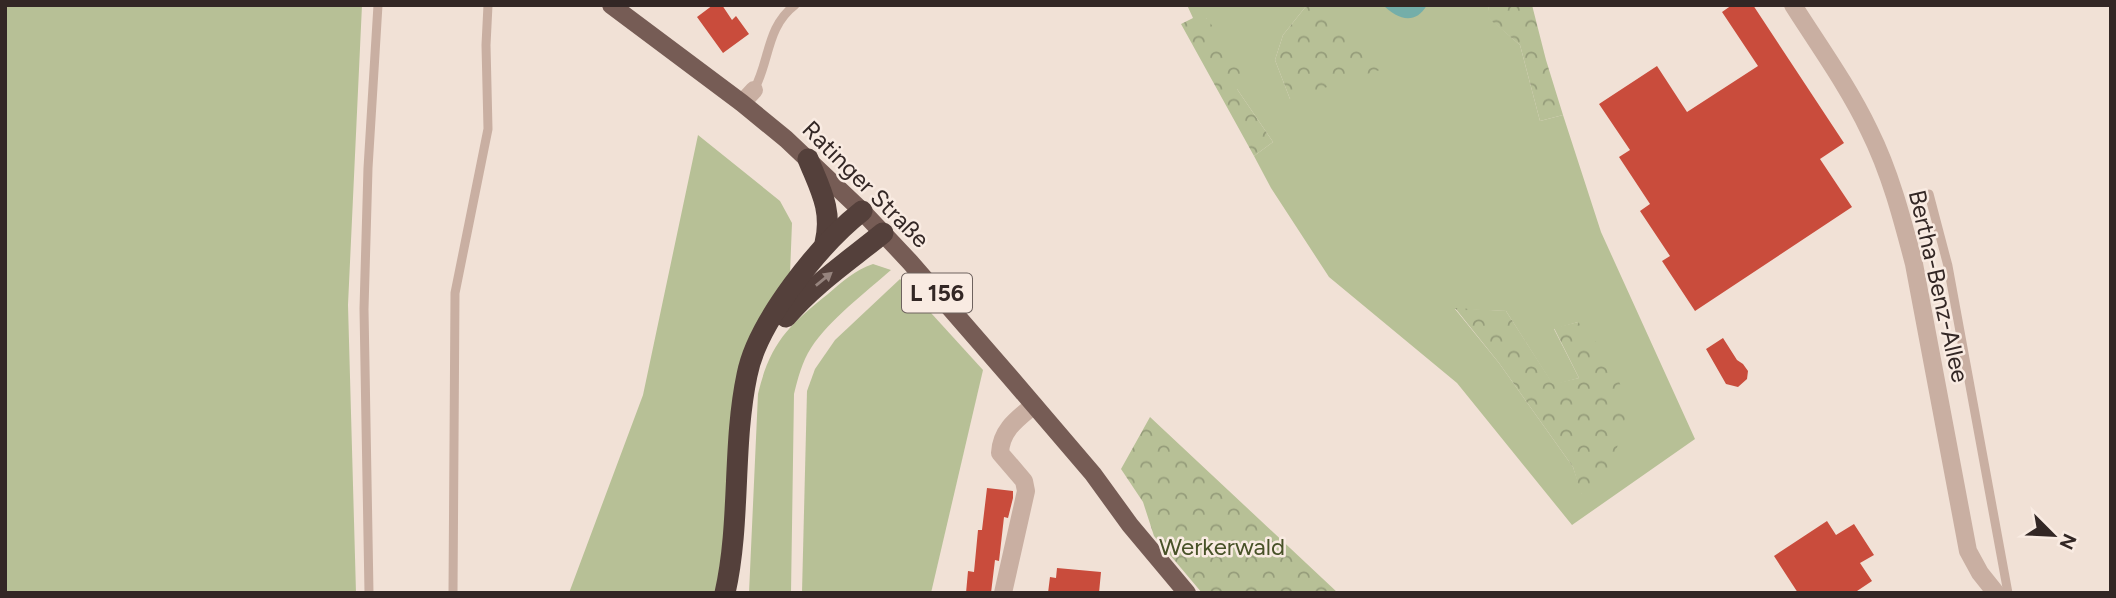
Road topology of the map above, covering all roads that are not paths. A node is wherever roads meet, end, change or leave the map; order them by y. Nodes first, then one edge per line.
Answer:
1 (378, 5) edge
2 (488, 5) edge
3 (611, 5) edge
4 (795, 5) edge
5 (1793, 5) edge
6 (748, 96) junction
7 (808, 159) junction
8 (1929, 194) dead end
9 (862, 211) junction
10 (883, 233) junction
11 (825, 243) junction
12 (1034, 405) junction
13 (369, 593) edge
14 (453, 593) edge
15 (724, 593) edge
16 (734, 593) edge
17 (1003, 593) edge
18 (1188, 593) edge
19 (1996, 593) edge
20 (2008, 593) edge

1 - 13 lane
2 - 14 lane
3 - 6 main road, Ratinger Straße / L 156
4 - 6 lane
5 - 19 street, Bertha-Benz-Allee
6 - 7 main road, Ratinger Straße / L 156
7 - 9 main road, Ratinger Straße / L 156
7 - 11 highway
8 - 20 lane, Bertha-Benz-Allee
9 - 10 main road, Ratinger Straße / L 156
9 - 11 highway
10 - 12 main road, Ratinger Straße / L 156
16 -> 10 highway
11 - 15 highway
12 - 17 street
12 - 18 main road, Ratinger Straße / L 156

